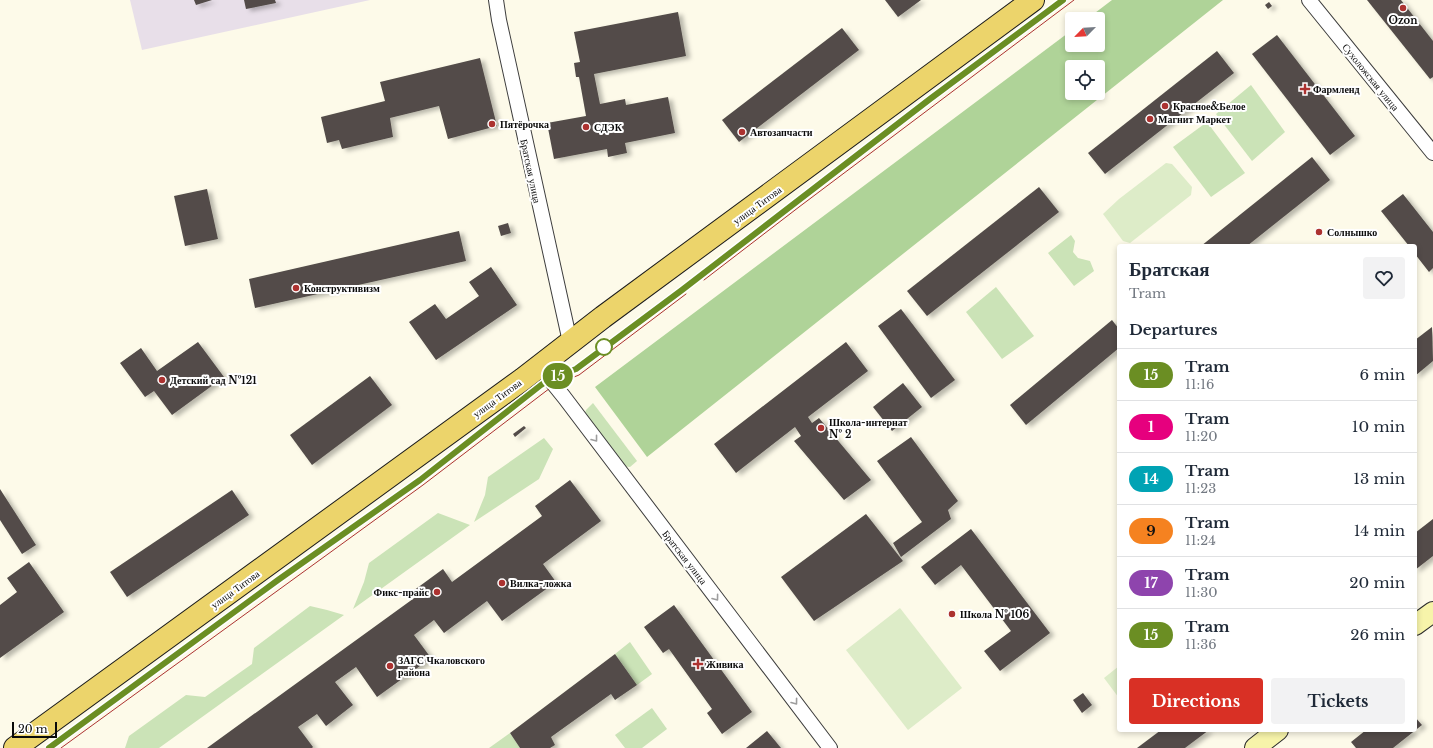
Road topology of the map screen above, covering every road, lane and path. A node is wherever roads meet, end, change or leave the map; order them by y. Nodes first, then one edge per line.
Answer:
1 (496, 0) edge
2 (1032, 0) edge
3 (1309, 0) edge
4 (1433, 153) edge
5 (570, 342) junction
6 (539, 366) junction
7 (1433, 612) edge
8 (1417, 624) edge
9 (1275, 732) edge
10 (15, 748) edge
11 (830, 748) edge
12 (1255, 748) edge

1 - 5 street, Братская улица
2 - 5 main road, улица Титова
3 - 4 street, Сухоложская улица
5 - 6 main road, улица Титова
6 - 10 main road, улица Титова
6 -> 11 street, Братская улица
7 - 8 street
9 - 12 street

